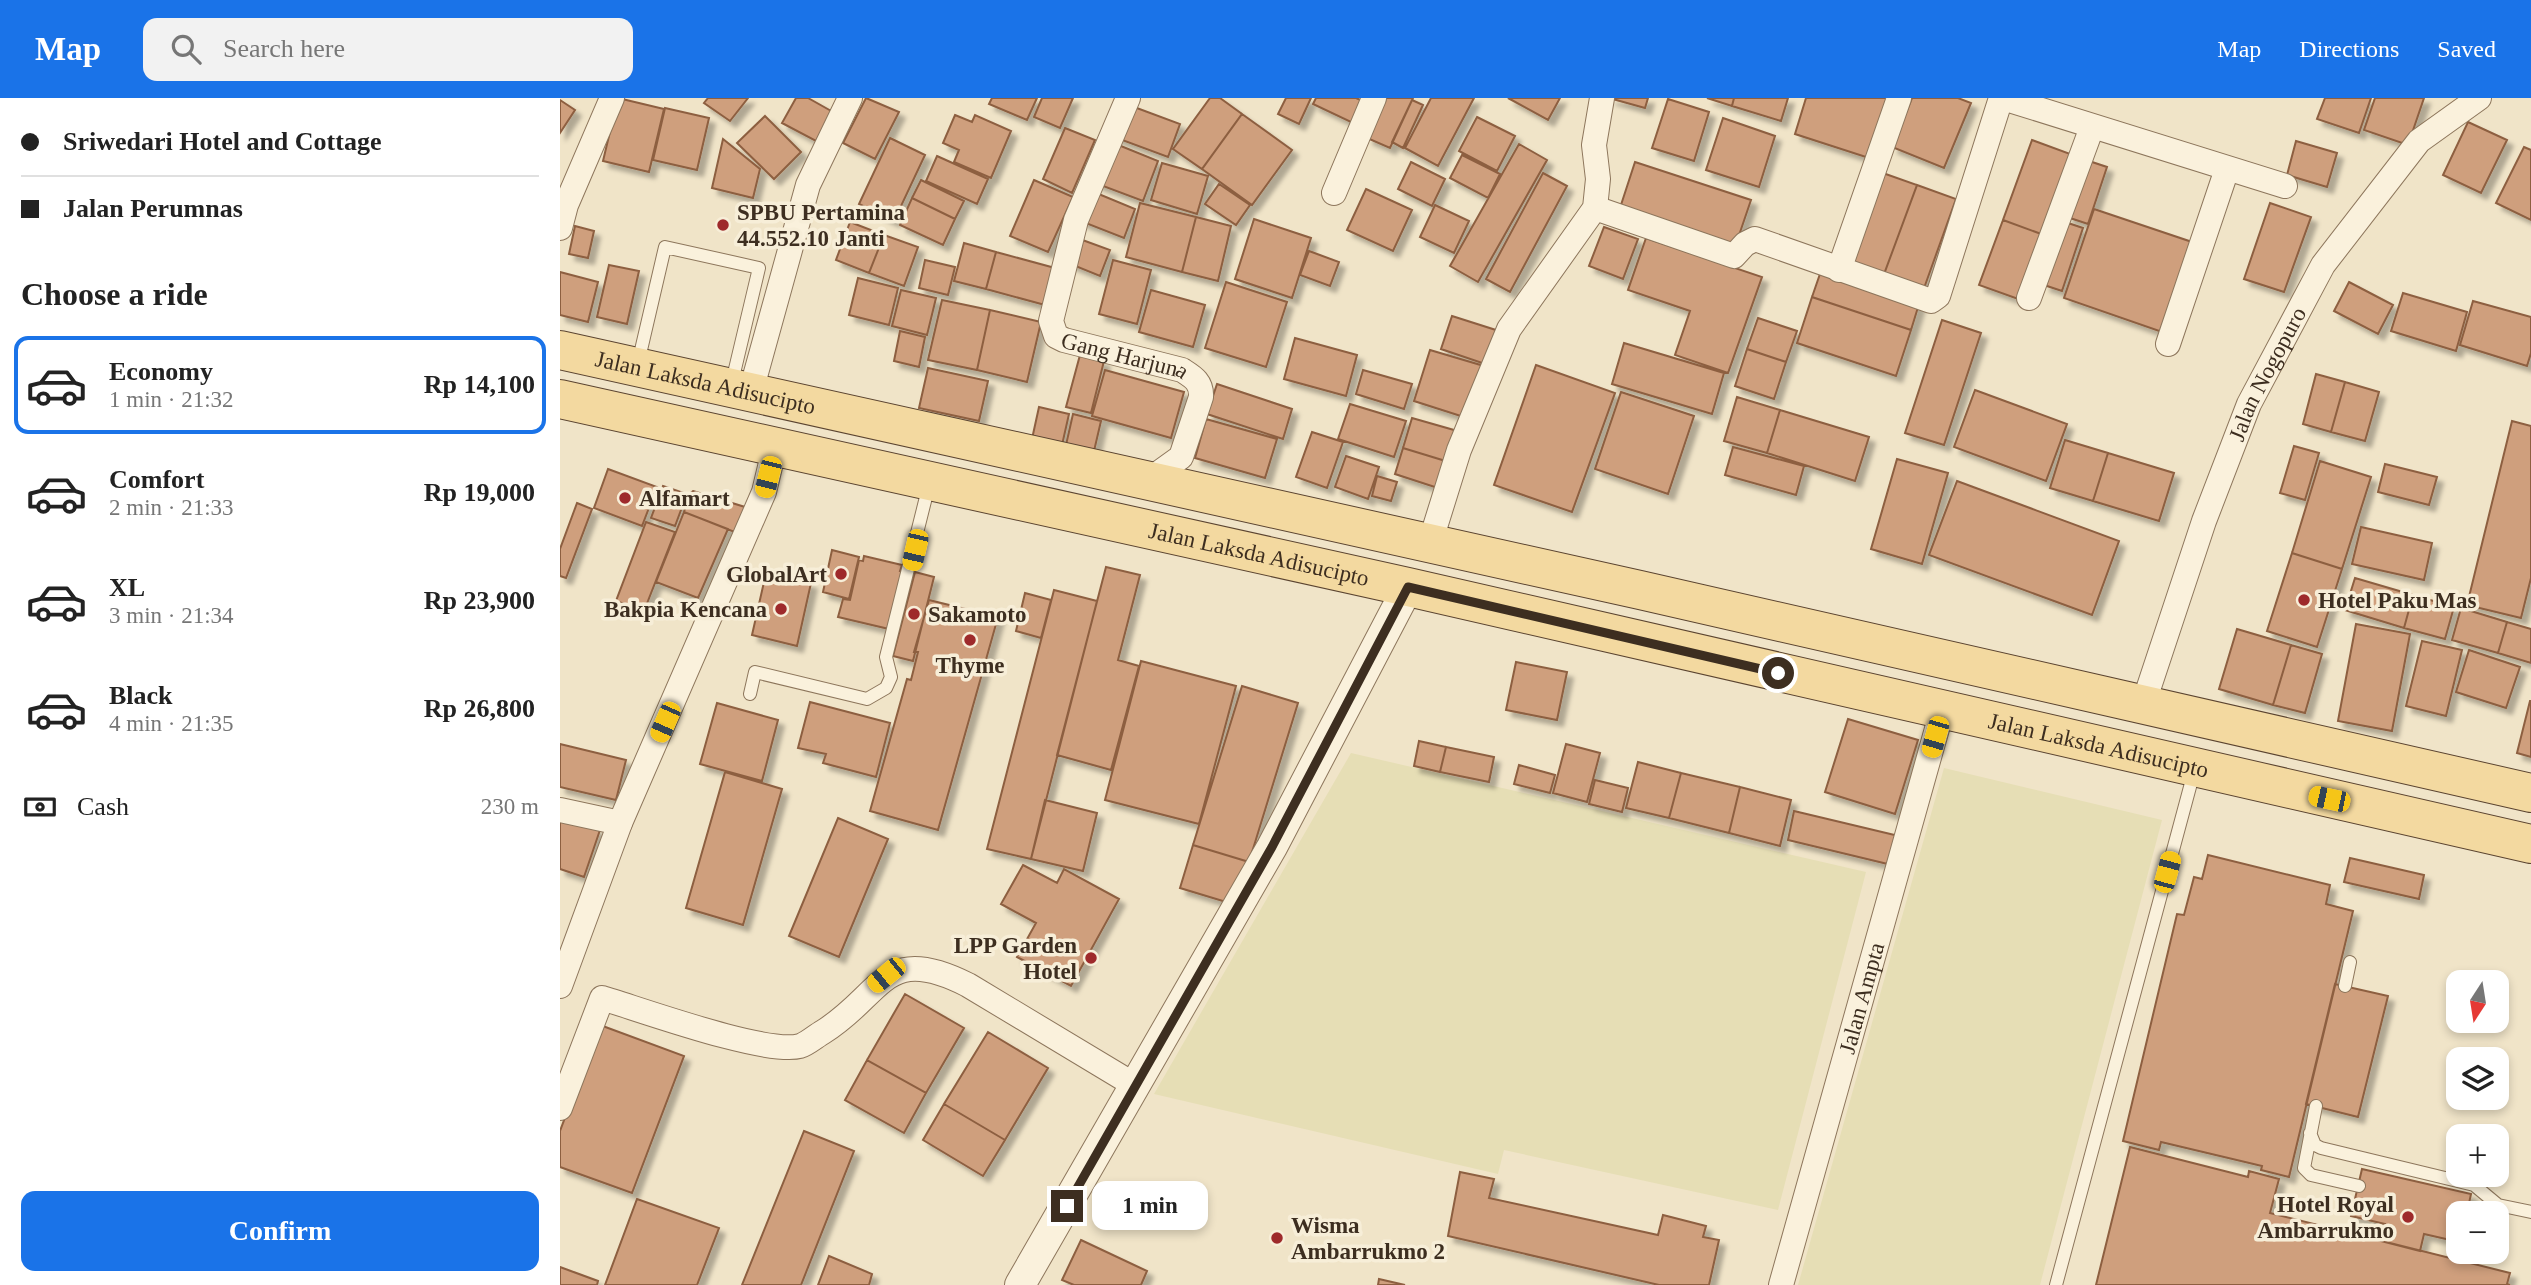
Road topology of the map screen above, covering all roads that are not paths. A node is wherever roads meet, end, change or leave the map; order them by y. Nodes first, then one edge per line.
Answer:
1 (612, 98) edge
2 (850, 98) edge
3 (1128, 98) edge
4 (1374, 98) edge
5 (1602, 98) edge
6 (1899, 98) edge
7 (2002, 98) edge
8 (2479, 98) edge
9 (2092, 127) junction
10 (2227, 169) junction
11 (2285, 186) dead end
12 (1334, 192) dead end
13 (1595, 208) junction
14 (560, 228) edge
15 (1839, 270) junction
16 (2029, 299) dead end
17 (2168, 344) dead end
18 (560, 349) edge
19 (637, 366) junction
20 (741, 389) junction
21 (560, 398) edge
22 (775, 446) junction
23 (1149, 480) junction
24 (930, 481) junction
25 (1430, 543) junction
26 (1408, 587) junction
27 (750, 694) dead end
28 (2143, 705) junction
29 (1942, 711) junction
30 (2195, 769) junction
31 (2531, 793) edge
32 (560, 810) edge
33 (620, 824) junction
34 (2531, 844) edge
35 (2350, 962) dead end
36 (560, 986) edge
37 (2345, 986) dead end
38 (1136, 1086) junction
39 (2316, 1106) dead end
40 (560, 1108) edge
41 (2310, 1133) junction
42 (2359, 1186) dead end
43 (2493, 1201) edge
44 (2509, 1207) edge
45 (2531, 1212) edge
46 (1020, 1285) edge
47 (1781, 1285) edge
48 (2056, 1285) edge

1 - 14 street
2 - 20 street
3 - 23 street, Gang Harjuna
4 - 12 street
5 - 13 street
6 - 15 street
7 - 9 street
7 - 15 street
8 - 28 street, Jalan Nogopuro
9 - 10 street
9 - 16 street
10 - 11 street
10 - 17 street
13 - 15 street
13 - 25 street
18 - 19 main road, Jalan Laksda Adisucipto
19 - 20 main road, Jalan Laksda Adisucipto
19 - 20 lane
20 - 23 main road, Jalan Laksda Adisucipto
21 - 22 main road, Jalan Laksda Adisucipto
22 - 24 main road, Jalan Laksda Adisucipto
22 - 33 street
23 - 25 main road, Jalan Laksda Adisucipto
24 - 26 main road, Jalan Laksda Adisucipto
24 - 27 lane
25 - 28 main road, Jalan Laksda Adisucipto
26 - 29 main road, Jalan Laksda Adisucipto
26 - 38 street
28 - 31 main road, Jalan Laksda Adisucipto
29 - 30 main road, Jalan Laksda Adisucipto
29 - 47 street, Jalan Ampta
30 - 34 main road, Jalan Laksda Adisucipto
30 - 48 lane
32 - 33 street
33 - 36 street
35 - 37 lane
38 - 40 street
38 - 46 street
39 - 41 lane
41 - 42 lane
41 - 43 lane
44 - 45 lane

